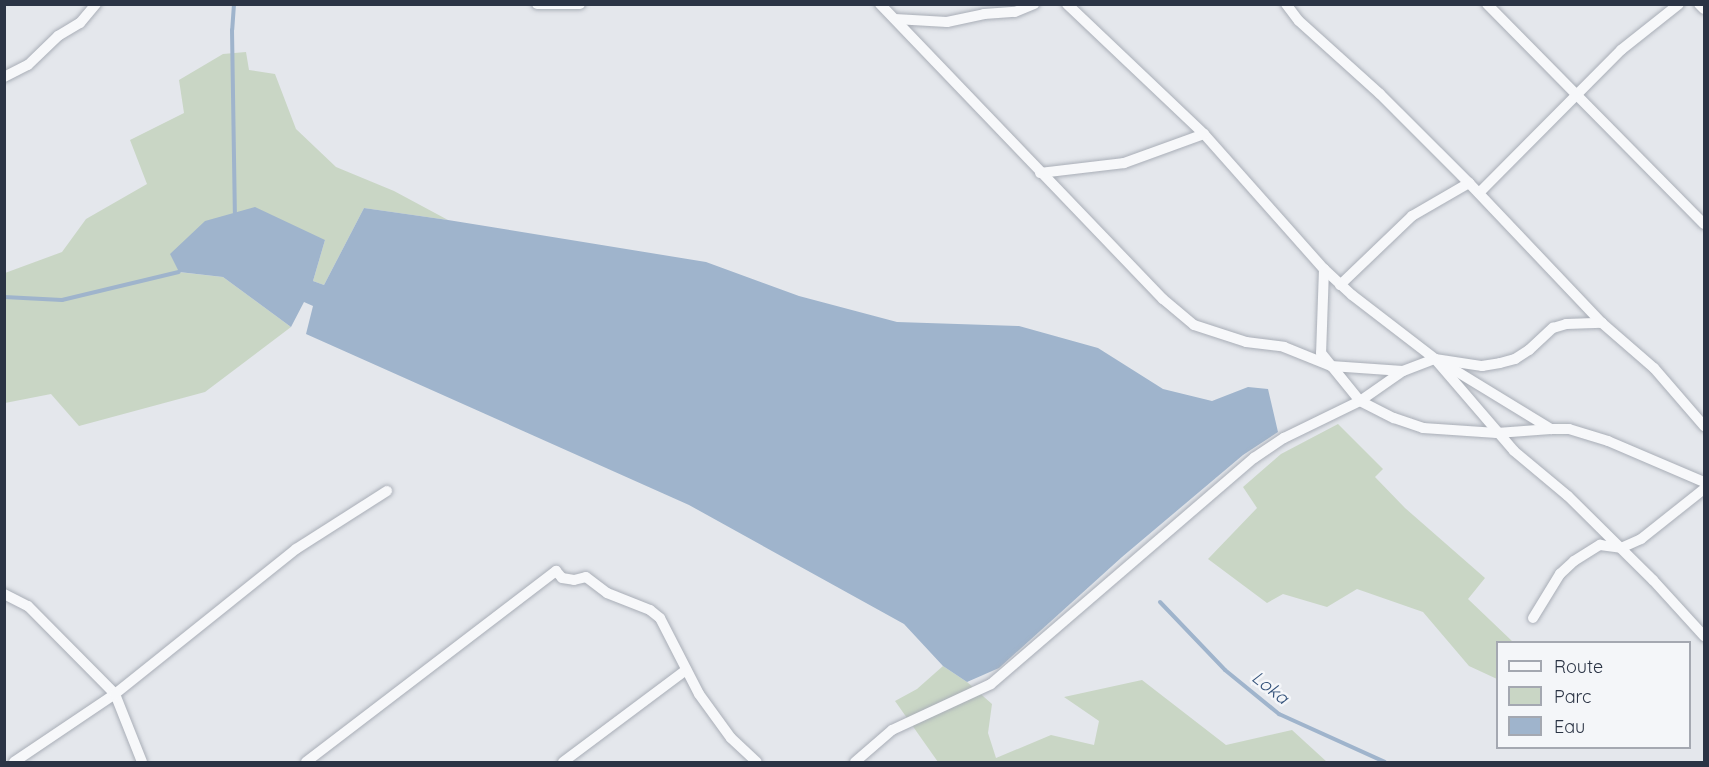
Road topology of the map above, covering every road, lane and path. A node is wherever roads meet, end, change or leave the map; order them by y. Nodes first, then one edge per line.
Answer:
1 (96, 4) edge
2 (537, 4) edge
3 (580, 4) edge
4 (880, 4) edge
5 (1034, 4) edge
6 (1067, 4) edge
7 (1286, 4) edge
8 (1487, 4) edge
9 (1679, 4) edge
10 (1699, 4) edge
11 (1704, 9) edge
12 (895, 19) junction
13 (4, 77) edge
14 (1575, 93) junction
15 (1204, 134) junction
16 (1040, 173) junction
17 (1469, 183) junction
18 (1479, 193) junction
19 (1704, 224) edge
20 (1324, 269) junction
21 (1340, 285) junction
22 (1602, 323) junction
23 (1435, 359) junction
24 (1331, 366) junction
25 (1403, 371) junction
26 (1360, 401) junction
27 (1704, 426) edge
28 (1551, 429) junction
29 (1497, 433) junction
30 (1704, 482) edge
31 (1704, 489) edge
32 (387, 491) dead end
33 (1621, 548) junction
34 (4, 594) edge
35 (1533, 618) dead end
36 (1704, 636) edge
37 (686, 670) junction
38 (115, 694) junction
39 (14, 762) edge
40 (142, 762) edge
41 (306, 762) edge
42 (563, 762) edge
43 (757, 762) edge
44 (855, 762) edge

1 - 13 street
2 - 3 street
4 - 12 street
5 - 12 street
6 - 15 street
7 - 17 street
8 - 14 street
9 - 14 street
10 - 11 street
12 - 16 street
14 - 18 street
14 - 19 street
15 - 16 street
15 - 20 street
16 - 24 street
17 - 18 street
17 - 21 street
18 - 22 street
20 - 21 street
20 - 24 street
21 - 23 street
22 - 23 street
22 - 27 street
23 - 25 street
23 - 28 street
23 - 29 street
24 - 25 street
24 - 26 street
25 - 26 street
26 - 29 street
26 - 44 street
28 - 29 street
28 - 30 street
29 - 33 street
31 - 33 street
32 - 38 street
33 - 35 street
33 - 36 street
34 - 38 street
37 - 41 street
37 - 42 street
37 - 43 street
38 - 39 street
38 - 40 street

